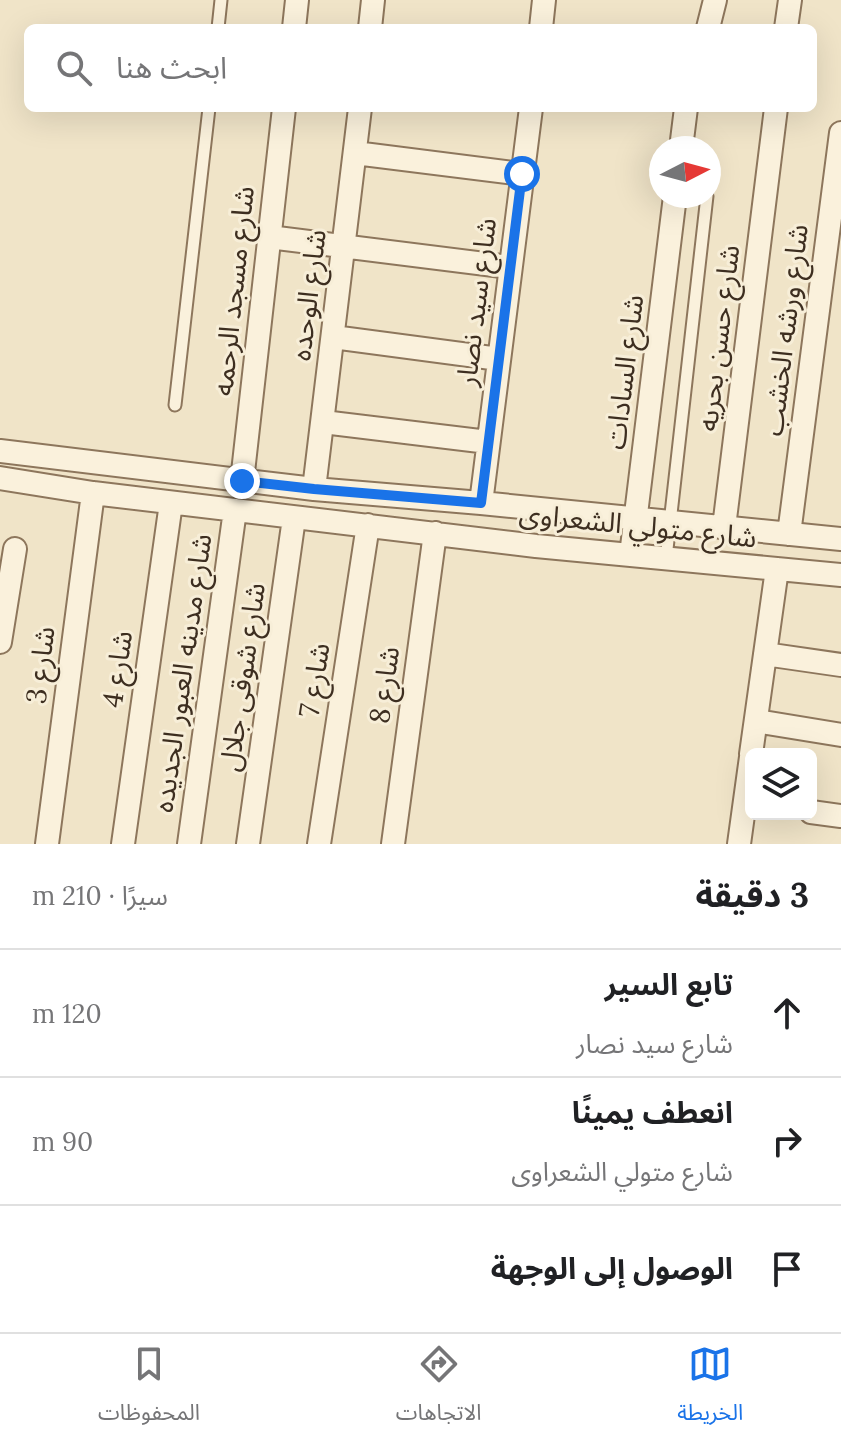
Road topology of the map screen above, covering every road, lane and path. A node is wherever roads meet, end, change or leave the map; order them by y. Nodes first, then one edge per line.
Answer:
1 (221, 0) edge
2 (297, 0) edge
3 (373, 0) edge
4 (544, 0) edge
5 (715, 0) edge
6 (790, 0) edge
7 (218, 24) edge
8 (294, 24) edge
9 (370, 24) edge
10 (541, 24) edge
11 (709, 24) edge
12 (787, 24) edge
13 (209, 112) edge
14 (284, 112) edge
15 (360, 112) edge
16 (530, 112) edge
17 (686, 112) edge
18 (776, 112) edge
19 (841, 133) edge
20 (682, 136) edge
21 (355, 153) junction
22 (522, 174) junction
23 (674, 208) edge
24 (706, 208) edge
25 (269, 237) junction
26 (344, 246) junction
27 (510, 267) junction
28 (333, 337) junction
29 (499, 359) junction
30 (175, 405) dead end
31 (323, 422) junction
32 (488, 442) junction
33 (0, 451) edge
34 (0, 478) edge
35 (242, 481) junction
36 (268, 484) junction
37 (314, 489) junction
38 (93, 493) junction
39 (171, 503) junction
40 (481, 503) junction
41 (540, 509) junction
42 (235, 510) junction
43 (265, 514) junction
44 (294, 518) junction
45 (636, 519) junction
46 (670, 522) junction
47 (368, 525) junction
48 (724, 527) junction
49 (841, 532) edge
50 (435, 533) junction
51 (789, 534) junction
52 (840, 539) edge
53 (536, 546) junction
54 (15, 549) dead end
55 (631, 555) junction
56 (666, 558) junction
57 (777, 569) junction
58 (841, 575) edge
59 (0, 642) edge
60 (765, 654) junction
61 (841, 665) edge
62 (756, 721) junction
63 (841, 735) edge
64 (752, 748) edge
65 (817, 813) edge
66 (745, 816) edge
67 (841, 816) edge
68 (47, 844) edge
69 (123, 844) edge
70 (189, 844) edge
71 (248, 844) edge
72 (319, 844) edge
73 (393, 844) edge
74 (739, 844) edge

1 - 7 lane
2 - 8 street
3 - 9 street
4 - 10 street
5 - 11 street
6 - 12 street
13 - 30 lane
14 - 25 street, شارع مسجد الرحمه
15 - 21 street, شارع الوحده
16 - 22 street, شارع سيد نصار
17 - 20 street
18 - 48 street, شارع حسن بحريه
19 - 51 street, شارع ورشه الخشب
21 - 22 street
21 - 26 street, شارع الوحده
22 - 27 street, شارع سيد نصار
23 - 45 street, شارع السادات
24 - 46 lane
25 - 26 street
25 - 35 street, شارع مسجد الرحمه
26 - 27 street
26 - 28 street, شارع الوحده
27 - 29 street, شارع سيد نصار
28 - 29 street
28 - 31 street, شارع الوحده
29 - 32 street, شارع سيد نصار
31 - 32 street
31 - 37 street, شارع الوحده
32 - 40 street, شارع سيد نصار
33 - 35 street, شارع متولي الشعراوى
34 - 38 street, شارع متولي الشعراوى
35 - 36 street, شارع متولي الشعراوى
36 - 37 street, شارع متولي الشعراوى
36 - 43 street
37 - 40 street, شارع متولي الشعراوى
38 - 39 street, شارع متولي الشعراوى
38 - 68 street, شارع 3
39 - 42 street, شارع متولي الشعراوى
39 - 69 street, شارع 4
40 - 41 street, شارع متولي الشعراوى
41 - 45 street, شارع متولي الشعراوى
41 - 53 street
42 - 43 street, شارع متولي الشعراوى
42 - 70 street, شارع مدينه العبور الجديده
43 - 44 street, شارع متولي الشعراوى
44 - 47 street, شارع متولي الشعراوى
44 - 71 street, شارع شوقى جلال
45 - 46 street, شارع متولي الشعراوى
45 - 55 street, شارع السادات
46 - 48 street, شارع متولي الشعراوى
46 - 56 lane
47 - 50 street, شارع متولي الشعراوى
47 - 72 street, شارع 7
48 - 51 street, شارع متولي الشعراوى
49 - 52 street
50 - 53 street, شارع متولي الشعراوى
50 - 73 street, شارع 8
51 - 52 street, شارع متولي الشعراوى
53 - 55 street, شارع متولي الشعراوى
54 - 59 street
55 - 56 street, شارع متولي الشعراوى
56 - 57 street, شارع متولي الشعراوى
57 - 58 street, شارع متولي الشعراوى
57 - 60 street
60 - 61 street
60 - 62 street
62 - 63 street
62 - 64 street
65 - 67 street
66 - 74 street

